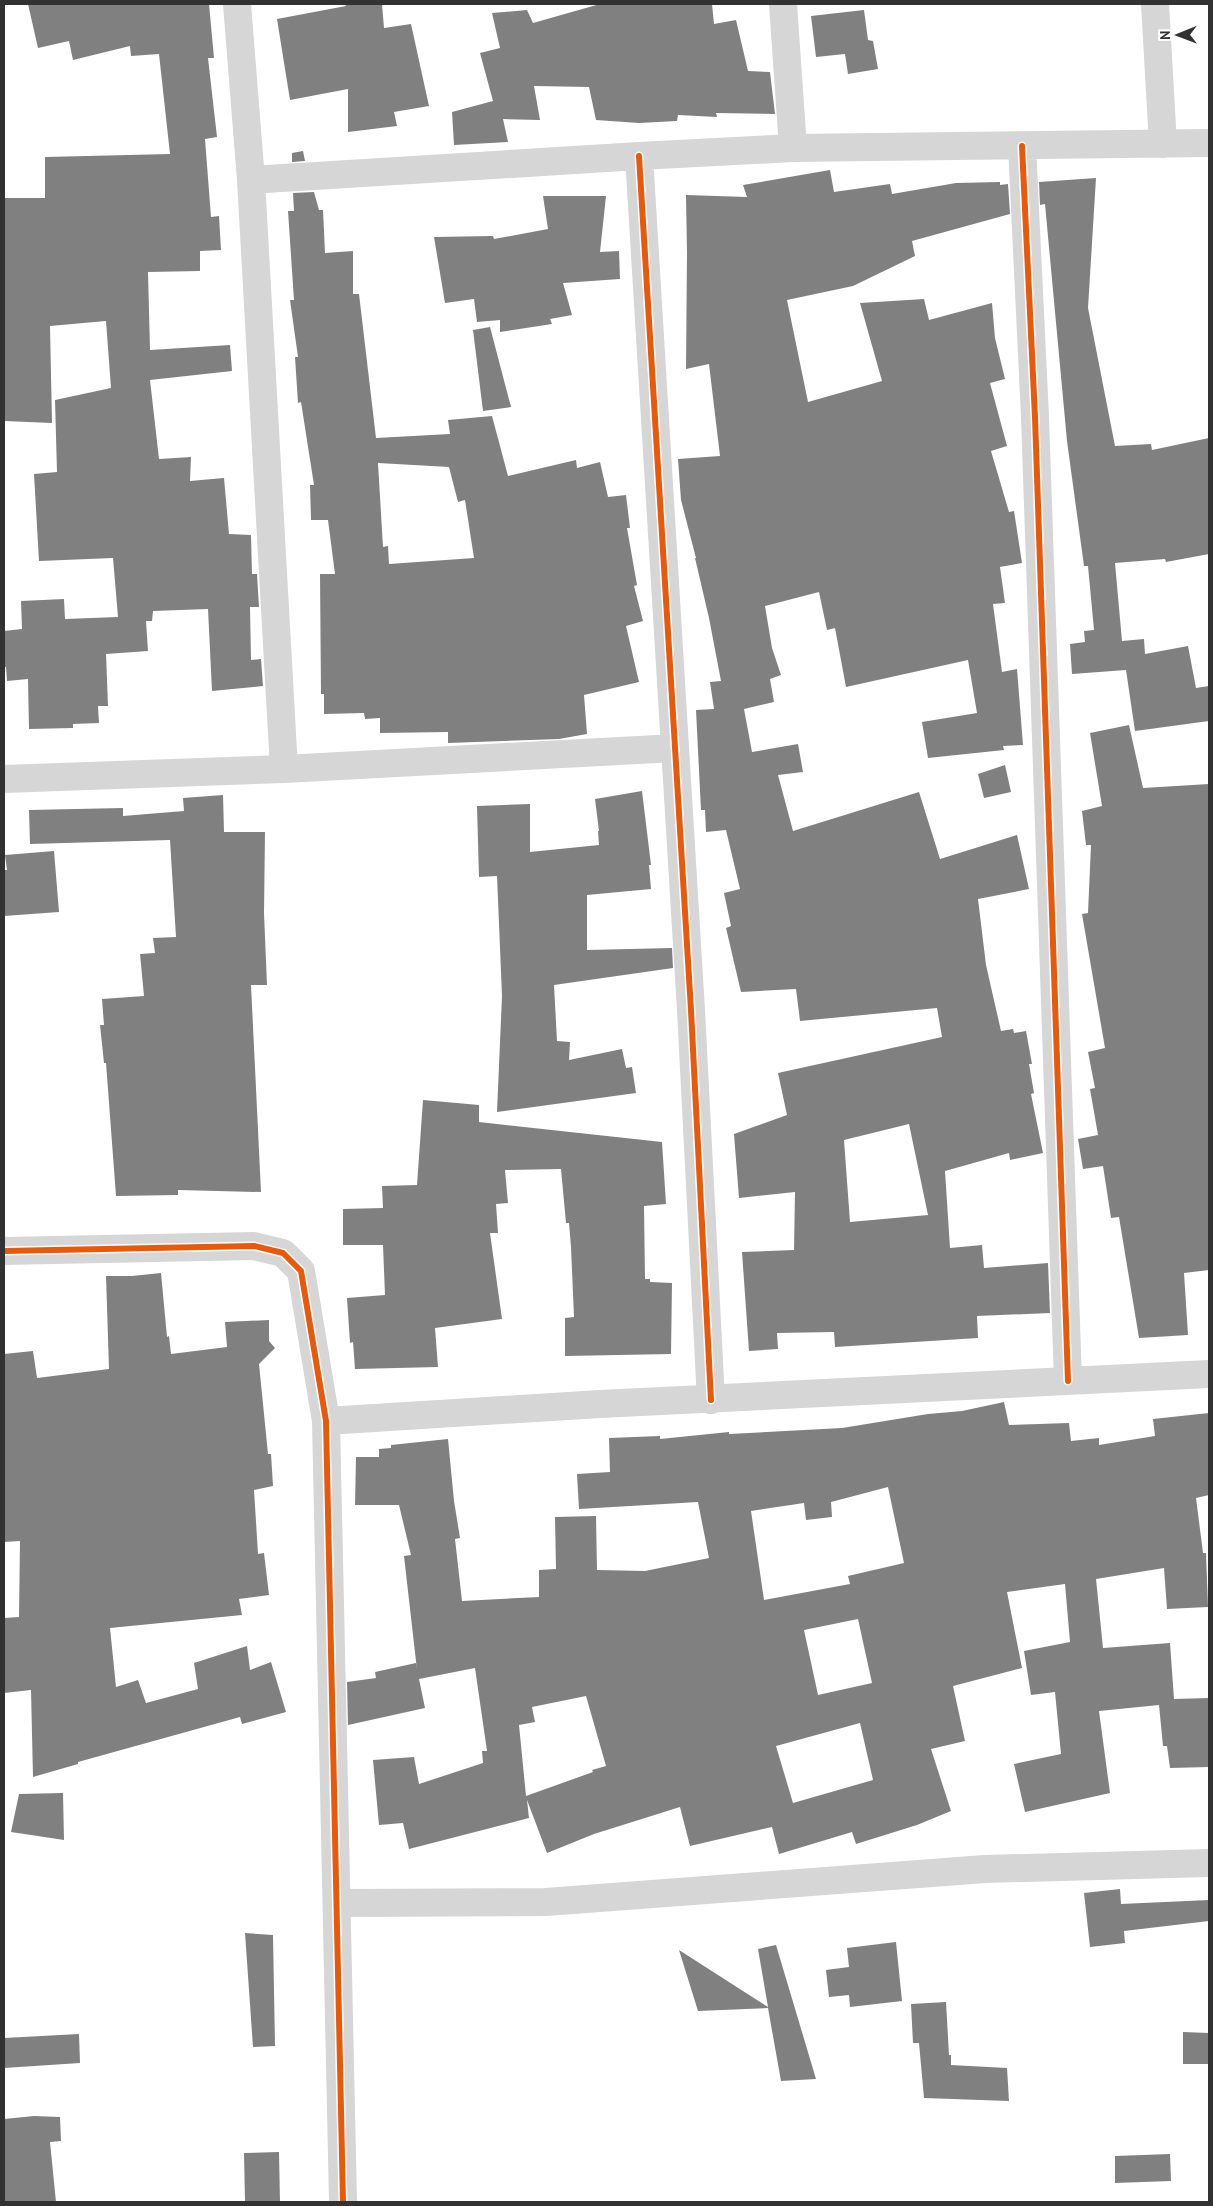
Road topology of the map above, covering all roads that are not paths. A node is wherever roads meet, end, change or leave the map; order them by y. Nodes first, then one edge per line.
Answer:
1 (237, 4) edge
2 (783, 4) edge
3 (1155, 4) edge
4 (1209, 143) edge
5 (1163, 144) junction
6 (1022, 146) junction
7 (793, 148) junction
8 (639, 156) junction
9 (251, 180) junction
10 (675, 748) junction
11 (284, 769) junction
12 (4, 779) edge
13 (4, 1251) edge
14 (1209, 1374) edge
15 (1068, 1381) junction
16 (710, 1400) junction
17 (326, 1421) junction
18 (1209, 1862) edge
19 (337, 1903) junction
20 (344, 2202) edge

1 - 9 street
2 - 7 street
3 - 5 street
4 - 5 street
5 - 6 street
6 - 7 street
6 - 15 street
7 - 8 street
8 - 9 street
8 - 10 street
9 - 11 street
10 - 11 street
10 - 16 street
11 - 12 street
13 - 17 street
14 - 15 street
15 - 16 street
16 - 17 street
17 - 19 street
18 - 19 street
19 - 20 street

